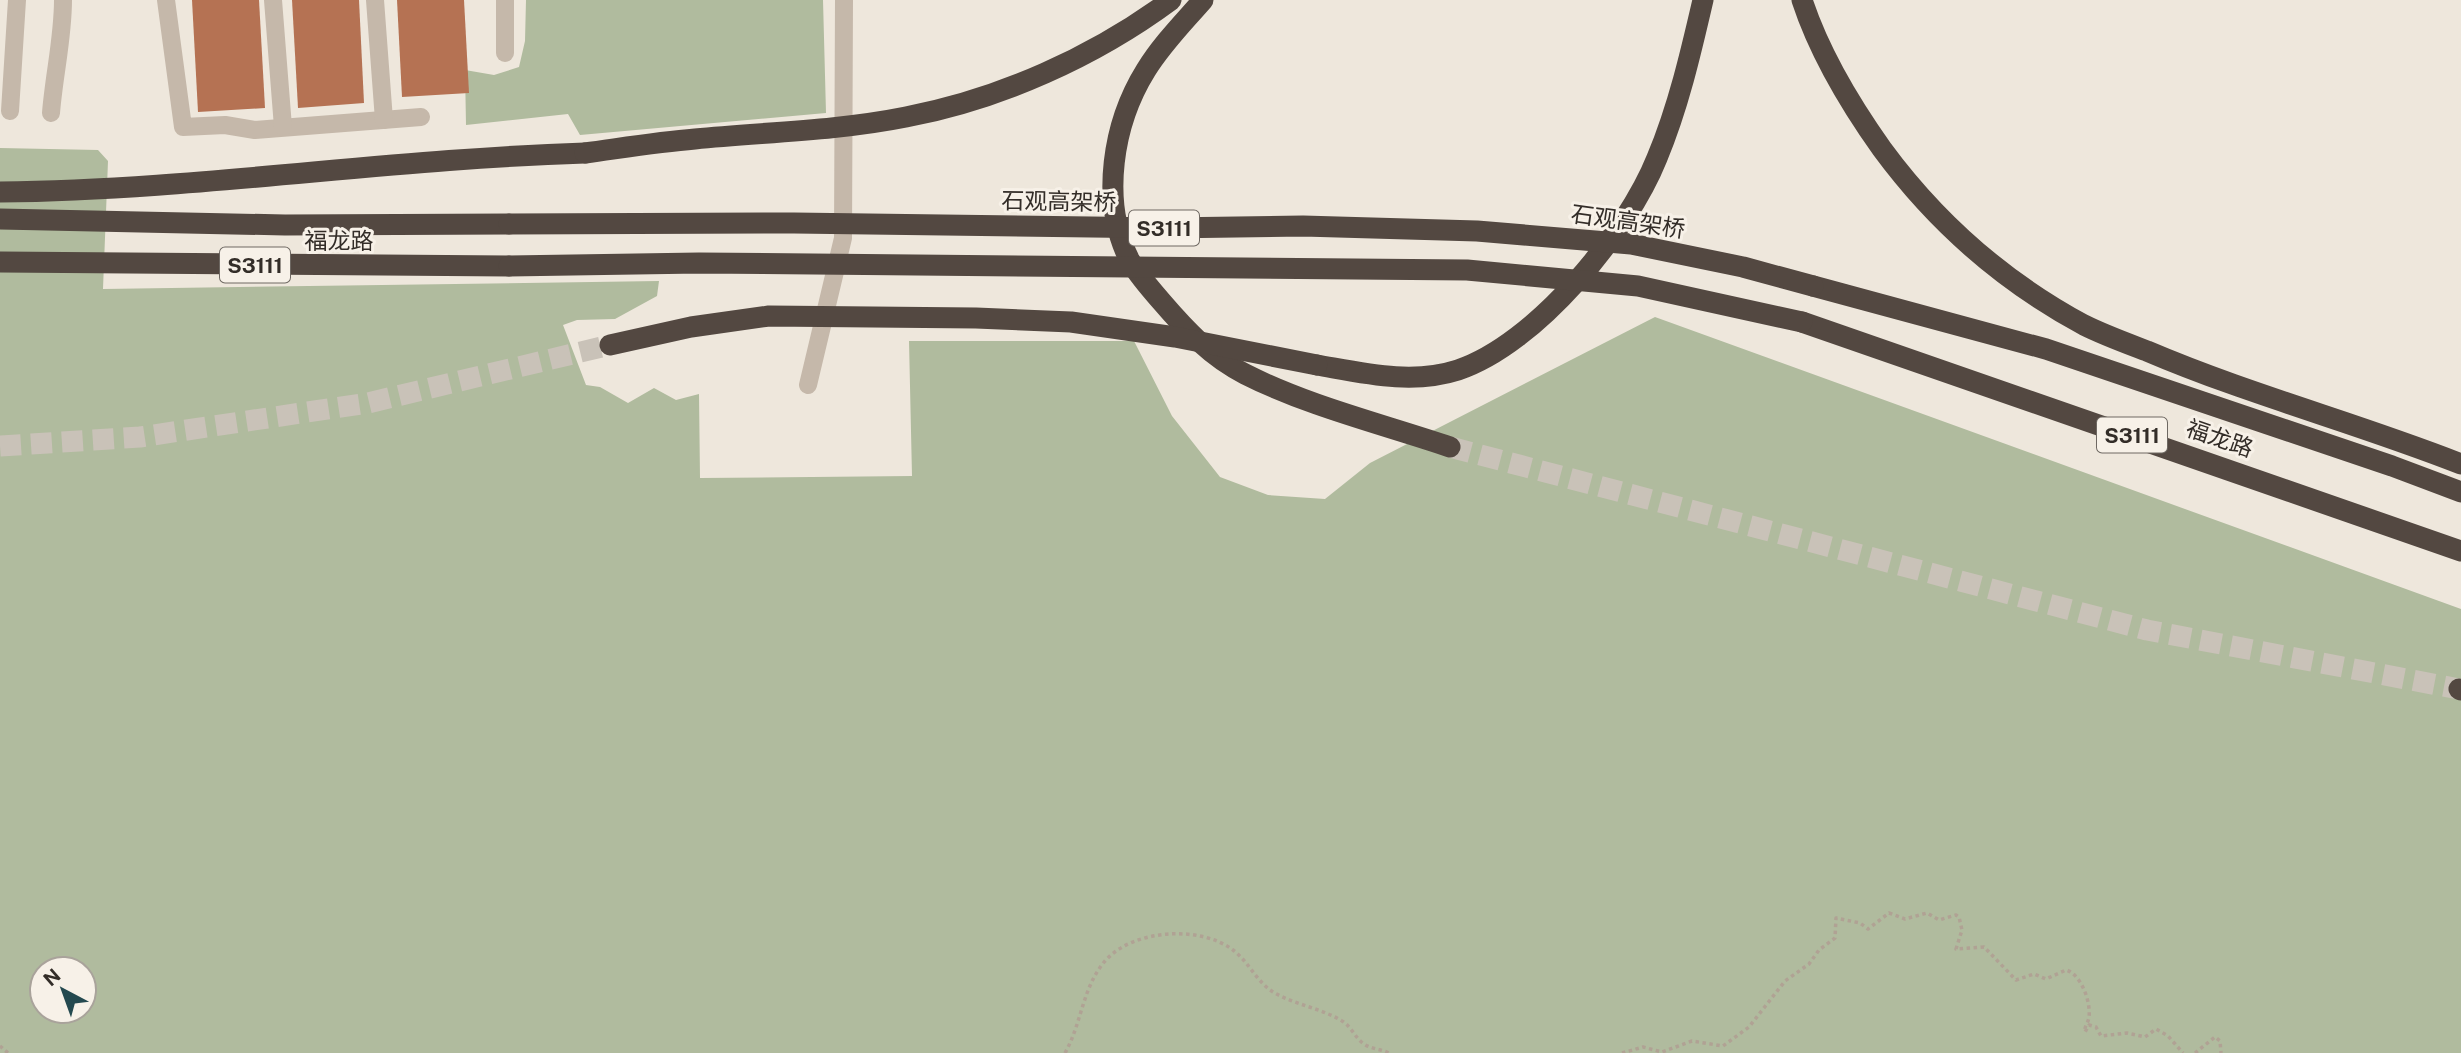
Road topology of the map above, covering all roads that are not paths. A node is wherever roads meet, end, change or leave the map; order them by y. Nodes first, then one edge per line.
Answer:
1 (17, 0) edge
2 (63, 0) edge
3 (166, 0) edge
4 (273, 0) edge
5 (375, 0) edge
6 (505, 0) edge
7 (844, 0) edge
8 (1171, 0) edge
9 (1203, 0) edge
10 (1703, 0) edge
11 (1802, 0) edge
12 (505, 53) dead end
13 (10, 111) dead end
14 (51, 113) dead end
15 (421, 117) dead end
16 (384, 120) junction
17 (283, 127) junction
18 (0, 192) edge
19 (0, 219) edge
20 (509, 224) joint
21 (0, 262) edge
22 (1813, 286) joint
23 (610, 345) tunnel mouth
24 (808, 385) dead end
25 (1450, 447) tunnel mouth
26 (2461, 464) edge
27 (2461, 492) edge
28 (2461, 551) edge

1 - 13 street
2 - 14 street
3 - 17 street
4 - 17 street
5 - 16 street
6 - 12 street
7 - 24 street
8 - 18 highway, bridge
9 - 25 highway, bridge
10 - 23 highway, bridge
11 - 26 highway
15 - 16 street
16 - 17 street
19 - 20 highway, 福龙路 / S3111
20 - 22 highway, 石观高架桥 / S3111, bridge
21 - 28 highway, 福龙路 / S3111, bridge
22 - 27 highway, 福龙路 / S3111

